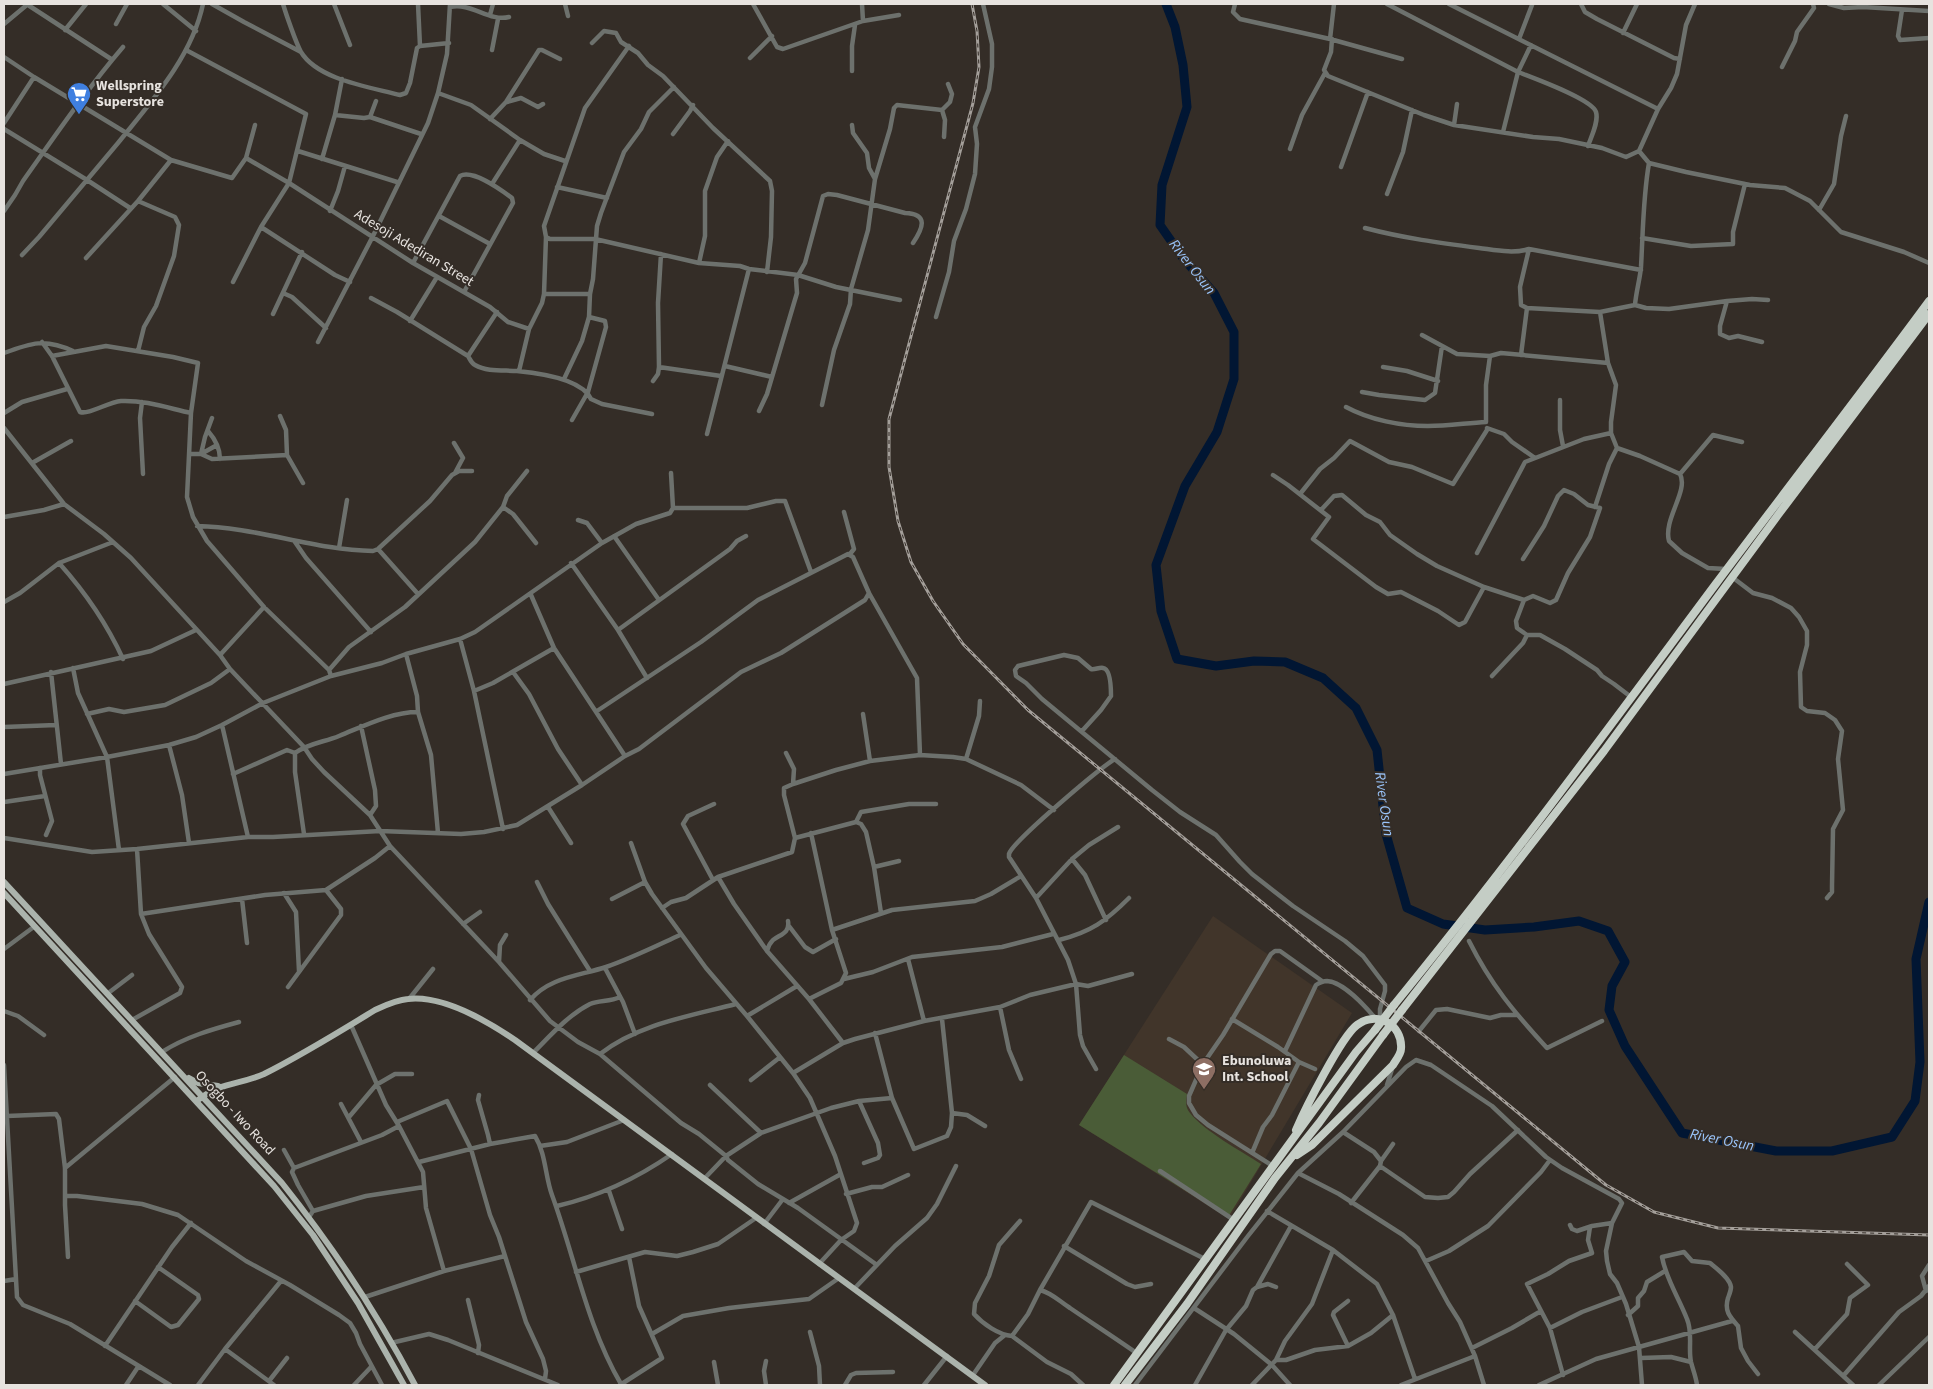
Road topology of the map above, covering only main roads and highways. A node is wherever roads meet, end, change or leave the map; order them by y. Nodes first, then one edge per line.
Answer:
1 (1929, 301) edge
2 (1929, 314) edge
3 (4, 882) edge
4 (4, 893) edge
5 (1482, 902) junction
6 (1444, 951) junction
7 (183, 1074) junction
8 (222, 1086) junction
9 (203, 1096) junction
10 (197, 1101) junction
11 (1290, 1145) junction
12 (1291, 1159) junction
13 (374, 1312) junction
14 (366, 1316) junction
15 (404, 1385) edge
16 (415, 1385) edge
17 (986, 1385) edge
18 (1114, 1385) edge
19 (1125, 1385) edge

1 - 5 highway
2 - 5 highway
3 - 7 main road, Osogbo - Iwo Road
4 - 10 main road, Osogbo - Iwo Road
5 - 6 highway
6 - 11 highway, bridge
6 - 12 highway, bridge
7 - 8 main road
7 - 9 main road, Osogbo - Iwo Road
8 - 9 main road
8 - 17 main road
9 - 10 main road
9 - 13 main road, Osogbo - Iwo Road
10 - 14 main road, Osogbo - Iwo Road
11 - 12 highway
11 - 18 highway
12 - 19 highway
13 - 14 main road
13 - 16 main road, Osogbo - Iwo Road
14 - 15 main road, Osogbo - Iwo Road

